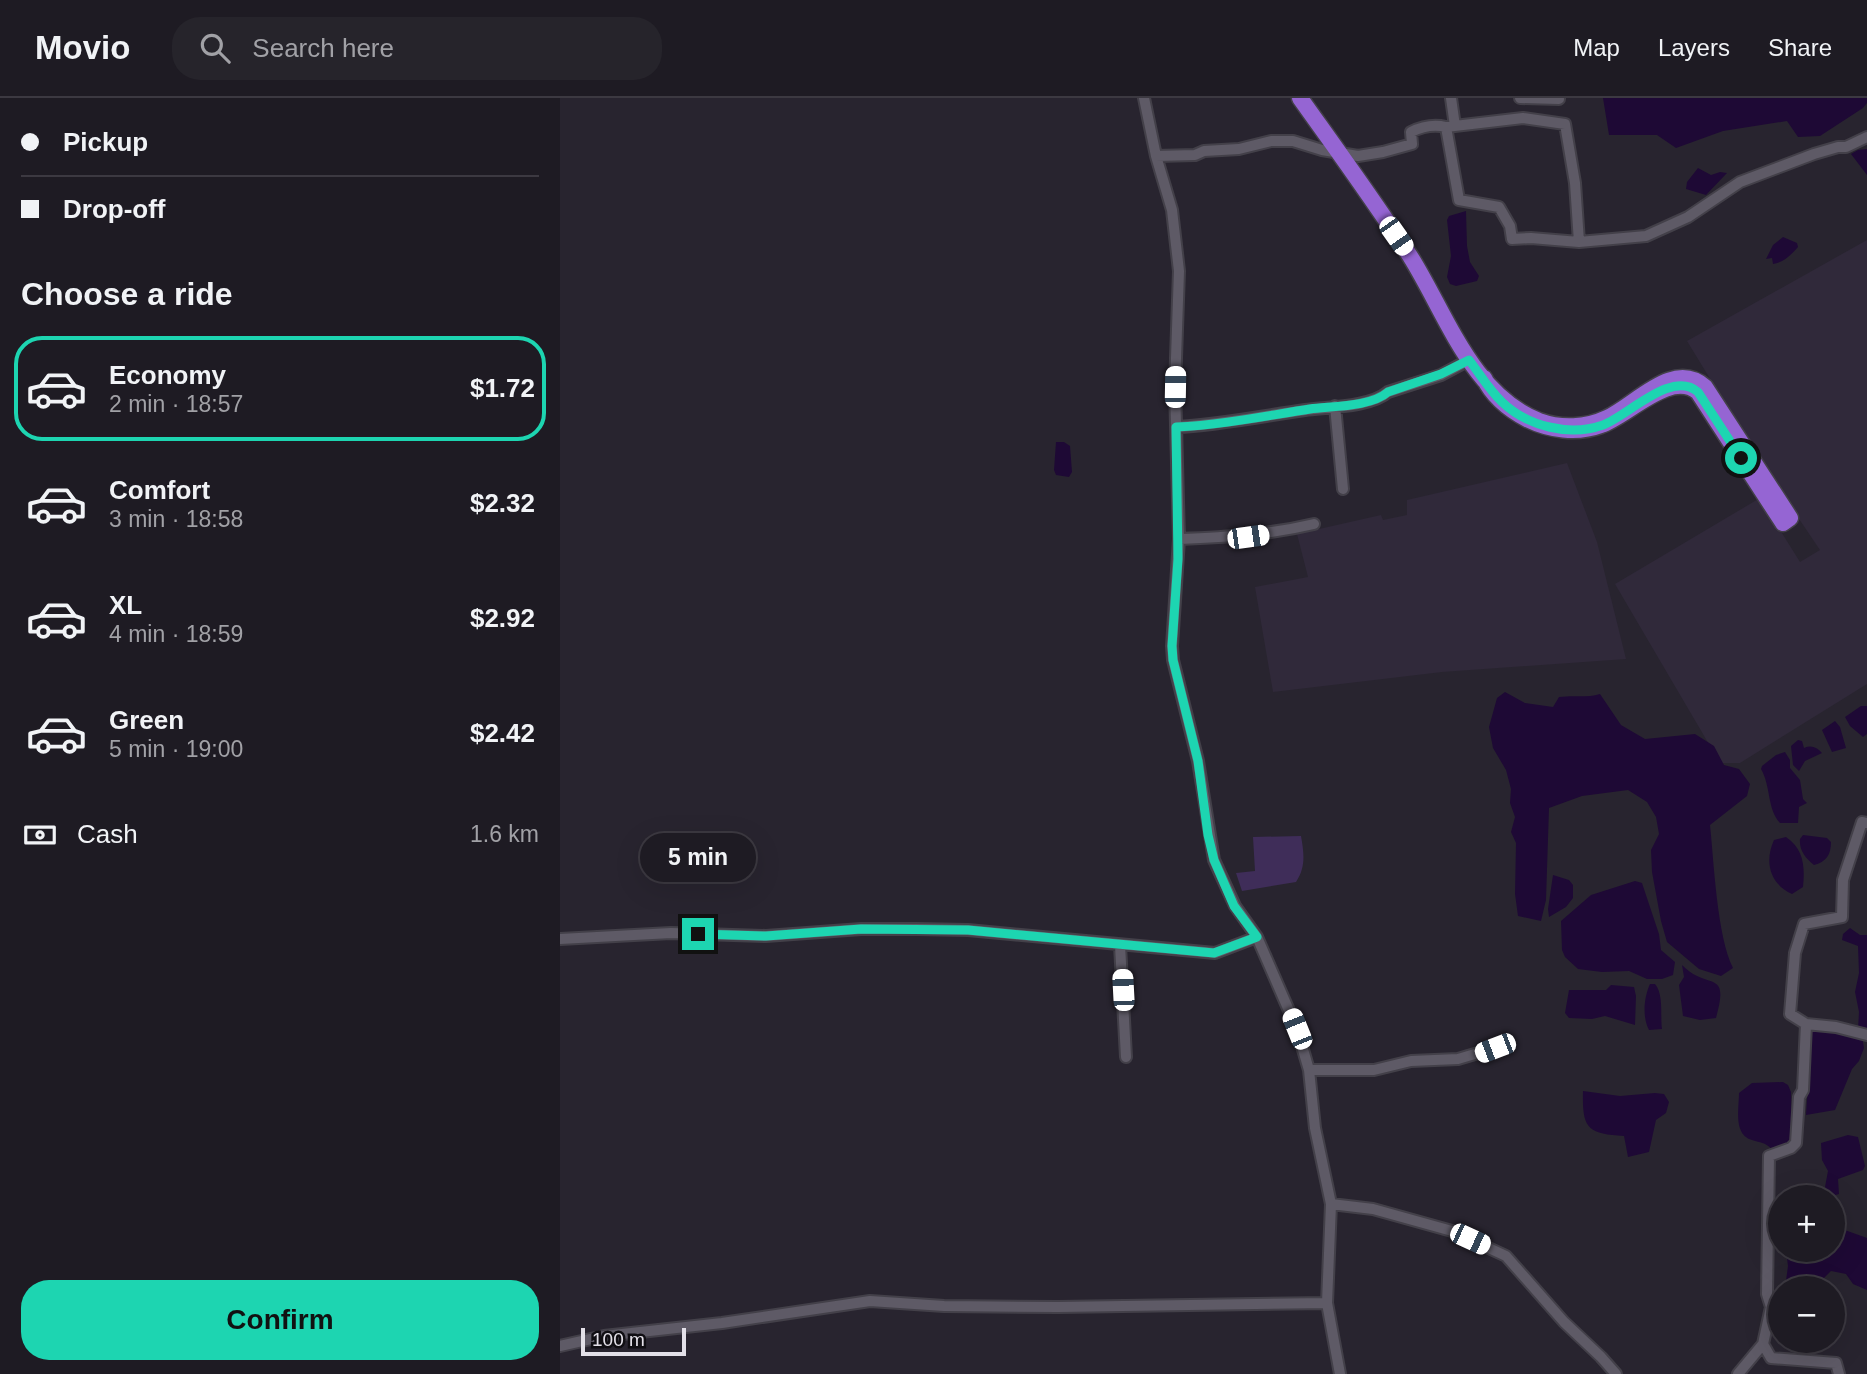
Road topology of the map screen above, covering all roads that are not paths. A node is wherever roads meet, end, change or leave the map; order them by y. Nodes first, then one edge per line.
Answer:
1 (1144, 98) edge
2 (1300, 98) edge
3 (1451, 98) edge
4 (1520, 98) edge
5 (1559, 99) edge
6 (1451, 126) junction
7 (1867, 137) edge
8 (1339, 152) junction
9 (1156, 156) junction
10 (1579, 242) junction
11 (1469, 360) junction
12 (1335, 406) junction
13 (1176, 427) junction
14 (1579, 428) junction
15 (1343, 489) dead end
16 (1314, 524) dead end
17 (1179, 539) junction
18 (1867, 823) edge
19 (1257, 937) junction
20 (560, 939) edge
21 (1120, 945) junction
22 (1806, 1024) junction
23 (1867, 1035) edge
24 (1495, 1048) dead end
25 (1126, 1057) dead end
26 (1309, 1070) junction
27 (1331, 1204) junction
28 (1327, 1303) junction
29 (1763, 1344) junction
30 (560, 1346) edge
31 (1340, 1374) edge
32 (1616, 1374) edge
33 (1738, 1374) edge
34 (1839, 1374) edge

1 - 9 street
2 - 8 highway
3 - 6 street
4 - 5 street
6 - 8 street
6 - 10 street
6 - 10 street
7 - 10 street
8 - 9 street
8 - 11 highway
9 - 13 street
11 - 12 street
11 - 14 highway
12 - 13 street
12 - 15 street
13 - 17 street
14 - 14 highway
16 - 17 street
17 - 19 street
18 - 22 street
19 - 21 street
19 - 26 street
20 - 21 street
21 - 25 street
22 - 23 street
22 - 29 street
24 - 26 street
26 - 27 street
27 - 28 street
27 - 32 street
28 - 30 street
28 - 31 street
29 - 33 street
29 - 34 street

